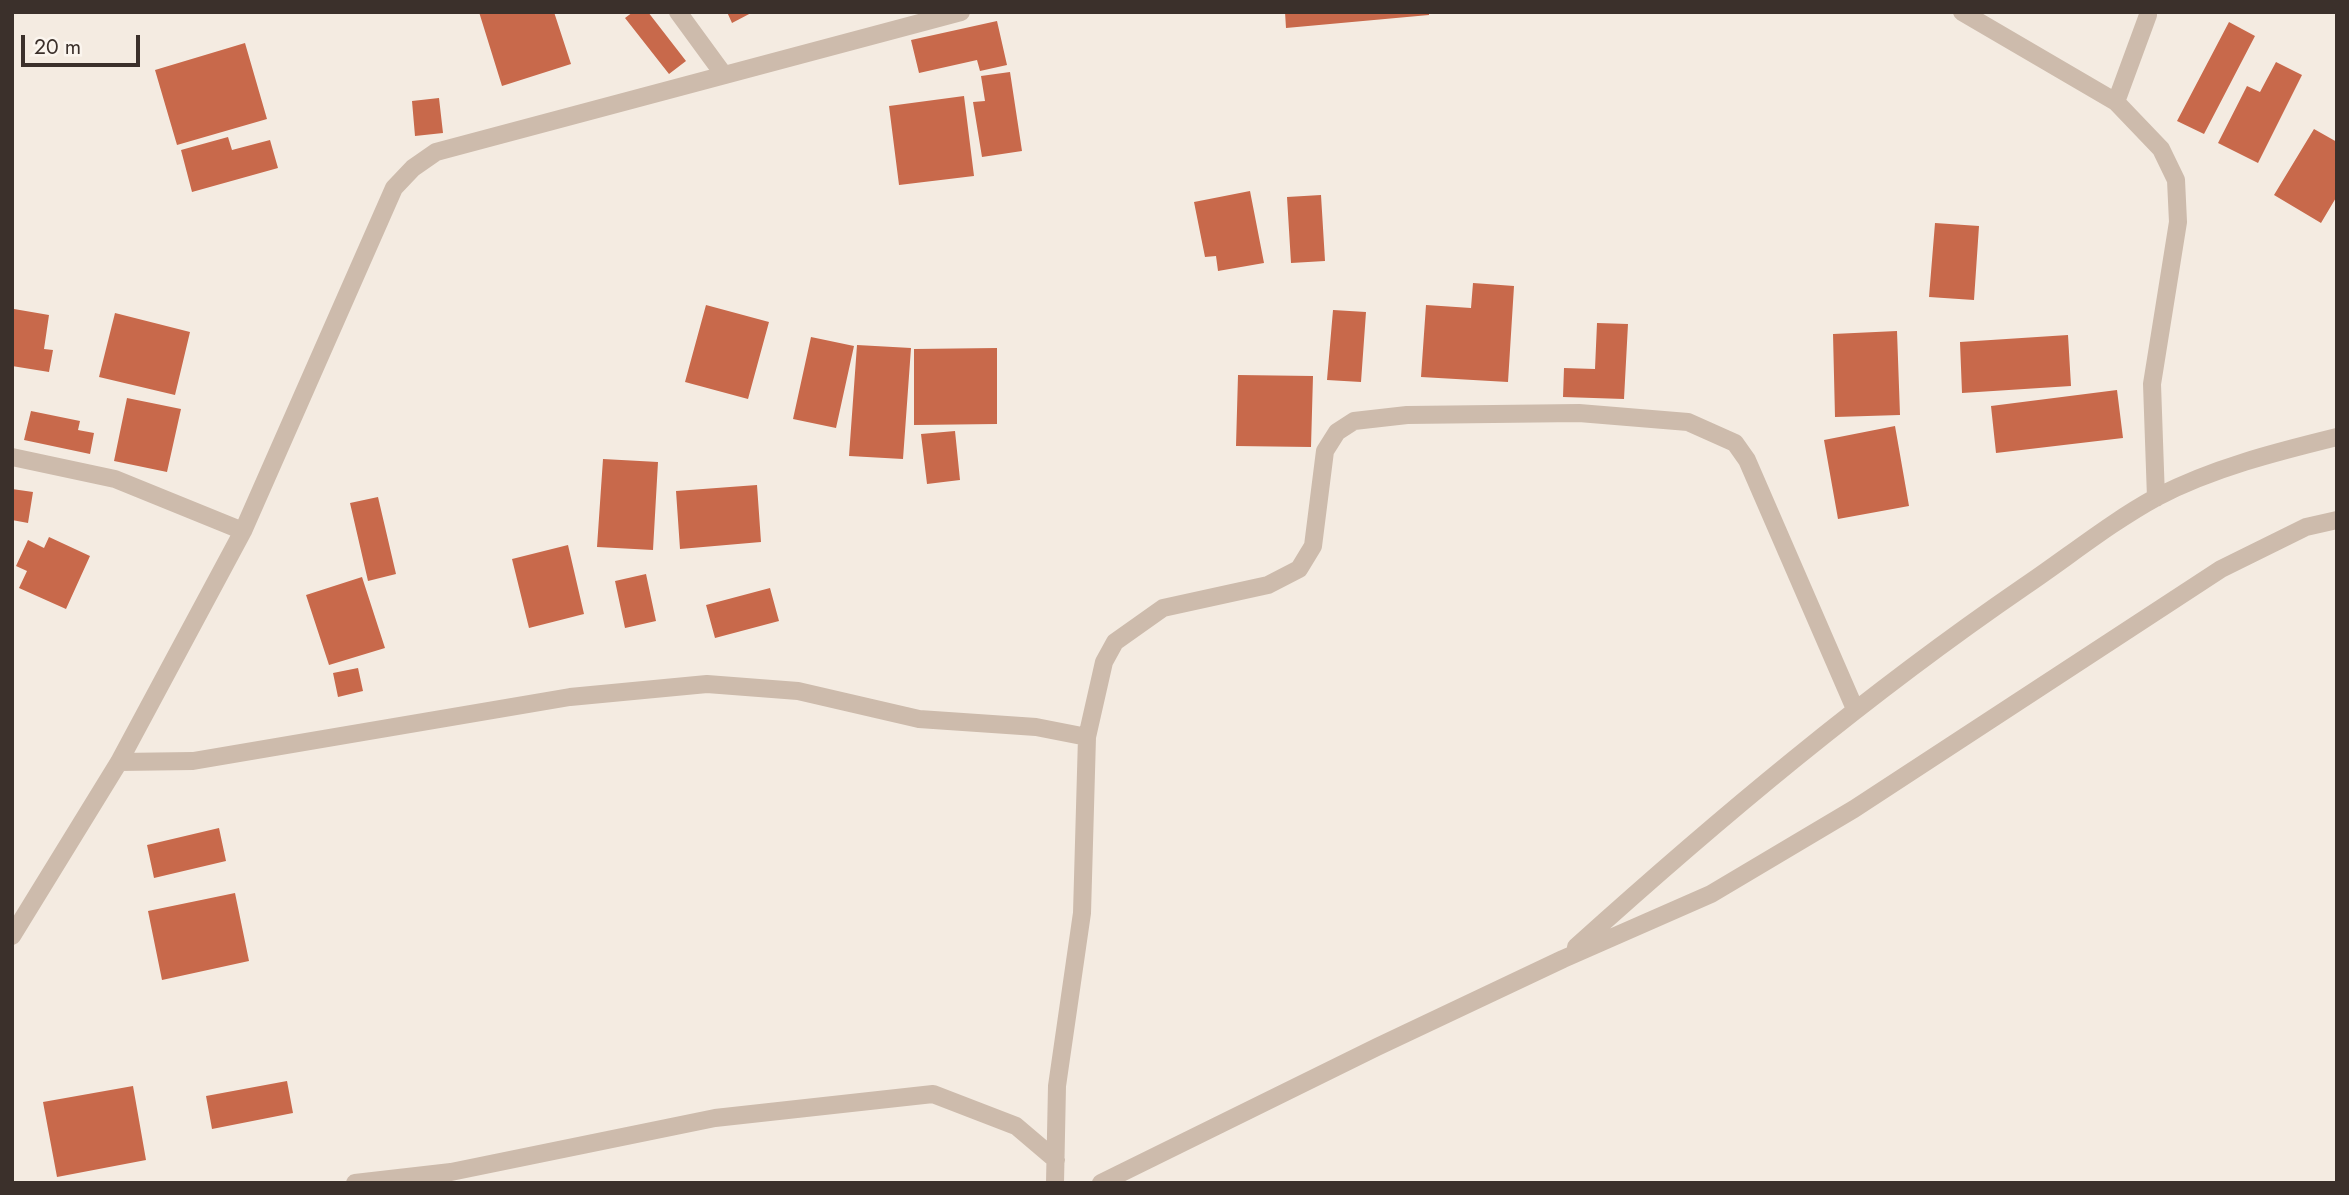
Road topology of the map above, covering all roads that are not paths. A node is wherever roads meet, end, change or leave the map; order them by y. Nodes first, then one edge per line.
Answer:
1 (678, 12) edge
2 (961, 12) edge
3 (1962, 12) edge
4 (2148, 15) dead end
5 (724, 75) junction
6 (2116, 102) junction
7 (2337, 437) edge
8 (12, 457) edge
9 (2156, 498) junction
10 (2337, 520) edge
11 (243, 531) junction
12 (1855, 709) junction
13 (1087, 737) junction
14 (119, 762) junction
15 (12, 936) edge
16 (1563, 958) junction
17 (1056, 1160) junction
18 (355, 1183) edge
19 (1055, 1183) edge
20 (1101, 1183) edge

1 - 5 street
2 - 5 street
3 - 6 street
4 - 6 street
5 - 11 street
6 - 9 street
7 - 9 street
8 - 11 street
9 - 12 street
10 - 16 street
11 - 14 street
12 - 13 street
12 - 16 street
13 - 14 street
13 - 17 street
14 - 15 street
16 - 20 street
17 - 18 street
17 - 19 street

